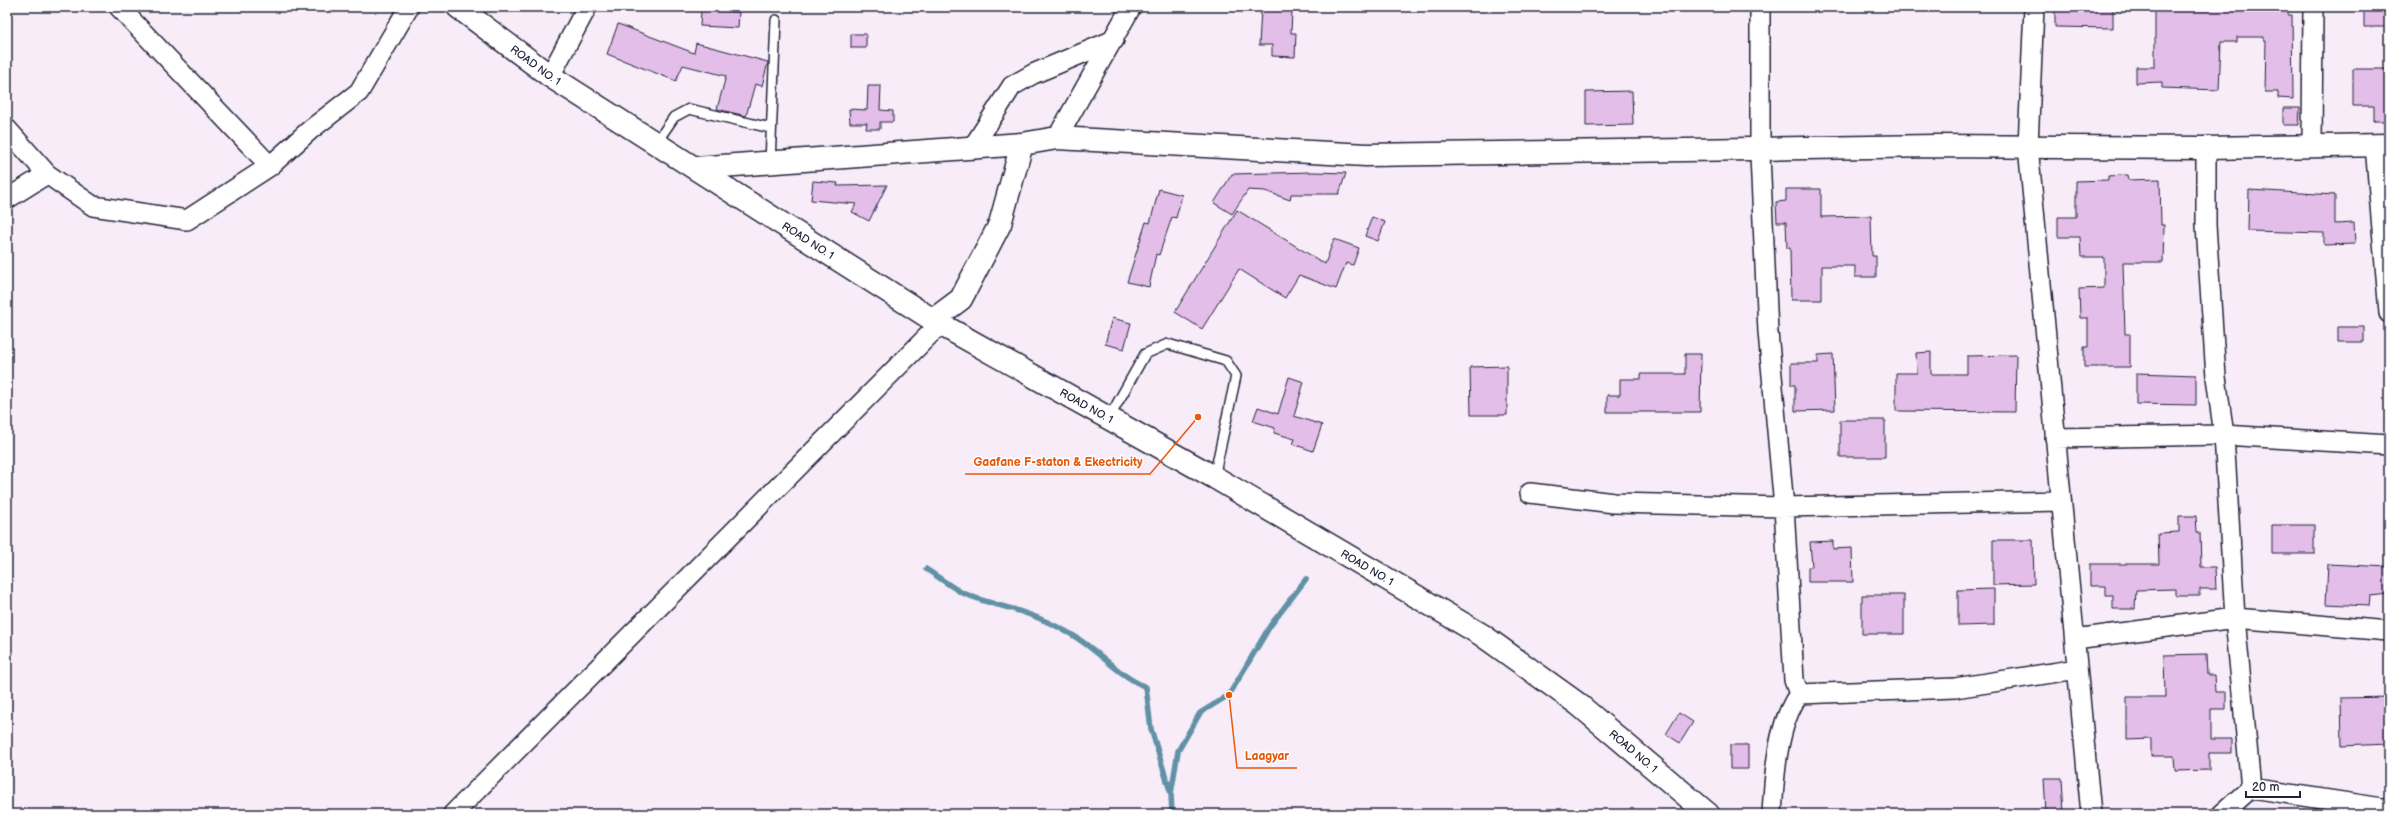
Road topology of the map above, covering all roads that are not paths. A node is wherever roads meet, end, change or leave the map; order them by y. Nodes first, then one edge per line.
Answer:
1 (119, 7) edge
2 (409, 7) edge
3 (458, 7) edge
4 (587, 7) edge
5 (1131, 7) edge
6 (1760, 7) edge
7 (2034, 7) edge
8 (2314, 7) edge
9 (776, 20) dead end
10 (1114, 40) junction
11 (550, 76) junction
12 (7, 128) edge
13 (772, 128) junction
14 (1057, 138) junction
15 (656, 143) junction
16 (1022, 144) junction
17 (2312, 145) junction
18 (2382, 145) edge
19 (973, 146) junction
20 (2028, 146) junction
21 (1760, 148) junction
22 (2206, 148) junction
23 (770, 163) junction
24 (270, 166) junction
25 (695, 168) junction
26 (47, 174) junction
27 (7, 199) edge
28 (2389, 313) edge
29 (937, 321) junction
30 (1109, 418) junction
31 (2224, 435) junction
32 (2055, 438) junction
33 (2389, 445) edge
34 (1214, 477) junction
35 (1530, 493) dead end
36 (2061, 501) junction
37 (1784, 508) junction
38 (2235, 618) junction
39 (2389, 631) edge
40 (2075, 639) junction
41 (2077, 669) junction
42 (1799, 694) junction
43 (2252, 788) junction
44 (2389, 809) edge
45 (453, 814) edge
46 (1708, 814) edge
47 (1772, 814) edge
48 (2091, 814) edge
49 (2222, 814) edge

1 - 24 street
2 - 24 street
3 - 11 main road, ROAD NO. 1
4 - 11 street
5 - 10 street
6 - 21 street
7 - 20 street
8 - 17 street
9 - 13 lane
10 - 14 street
10 - 19 street
11 - 15 main road, ROAD NO. 1
12 - 26 street
13 - 15 lane
13 - 23 lane
14 - 16 main road
14 - 21 main road
15 - 25 main road, ROAD NO. 1
16 - 19 main road
16 - 29 main road
17 - 18 main road
17 - 22 main road
18 - 28 street
19 - 23 main road
20 - 21 main road
20 - 22 main road
20 - 32 street
21 - 37 street
22 - 31 street
23 - 25 main road
24 - 26 street
25 - 29 main road, ROAD NO. 1
26 - 27 street
29 - 30 main road, ROAD NO. 1
29 - 45 street
30 - 34 main road, ROAD NO. 1
30 - 34 lane
31 - 32 street
31 - 33 street
31 - 38 street
32 - 36 street
34 - 46 main road, ROAD NO. 1
35 - 37 street
36 - 37 street
36 - 40 street
37 - 42 street
38 - 39 street
38 - 40 street
38 - 43 street
40 - 41 street
41 - 42 street
41 - 48 street
42 - 47 street
43 - 44 street
43 - 49 street

